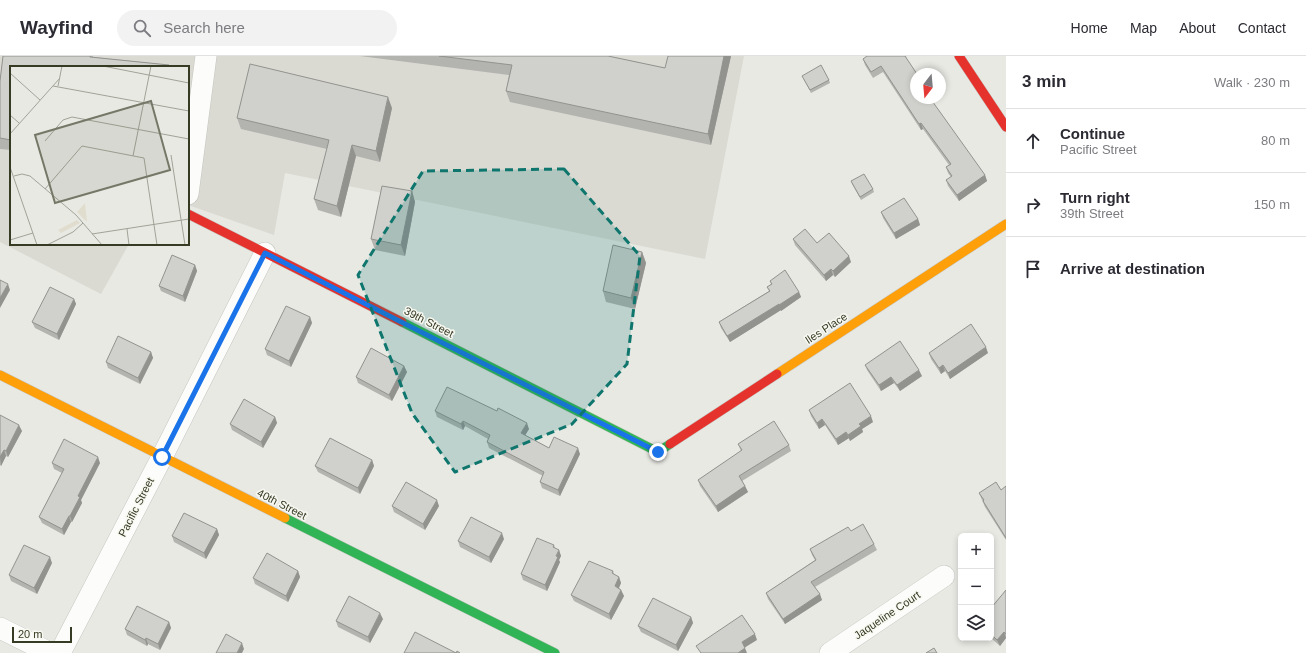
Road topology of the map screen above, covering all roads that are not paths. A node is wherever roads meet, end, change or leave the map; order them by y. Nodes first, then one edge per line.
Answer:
1 (206, 56) edge
2 (959, 56) edge
3 (1006, 127) edge
4 (189, 186) edge
5 (189, 215) edge
6 (1006, 224) edge
7 (265, 253) junction
8 (0, 375) edge
9 (658, 452) joint
10 (162, 457) junction
11 (944, 576) dead end
12 (0, 628) edge
13 (50, 653) edge
14 (60, 653) edge
15 (555, 653) edge
16 (830, 653) edge

1 - 4 street
2 - 3 street
5 - 7 street, 39th Street
6 - 9 street, Iles Place
7 - 9 street, 39th Street
7 - 10 street, Pacific Street
8 - 10 street, 40th Street
10 - 14 street, Pacific Street
10 - 15 street, 40th Street
11 - 16 street, Jaqueline Court
12 - 13 street

